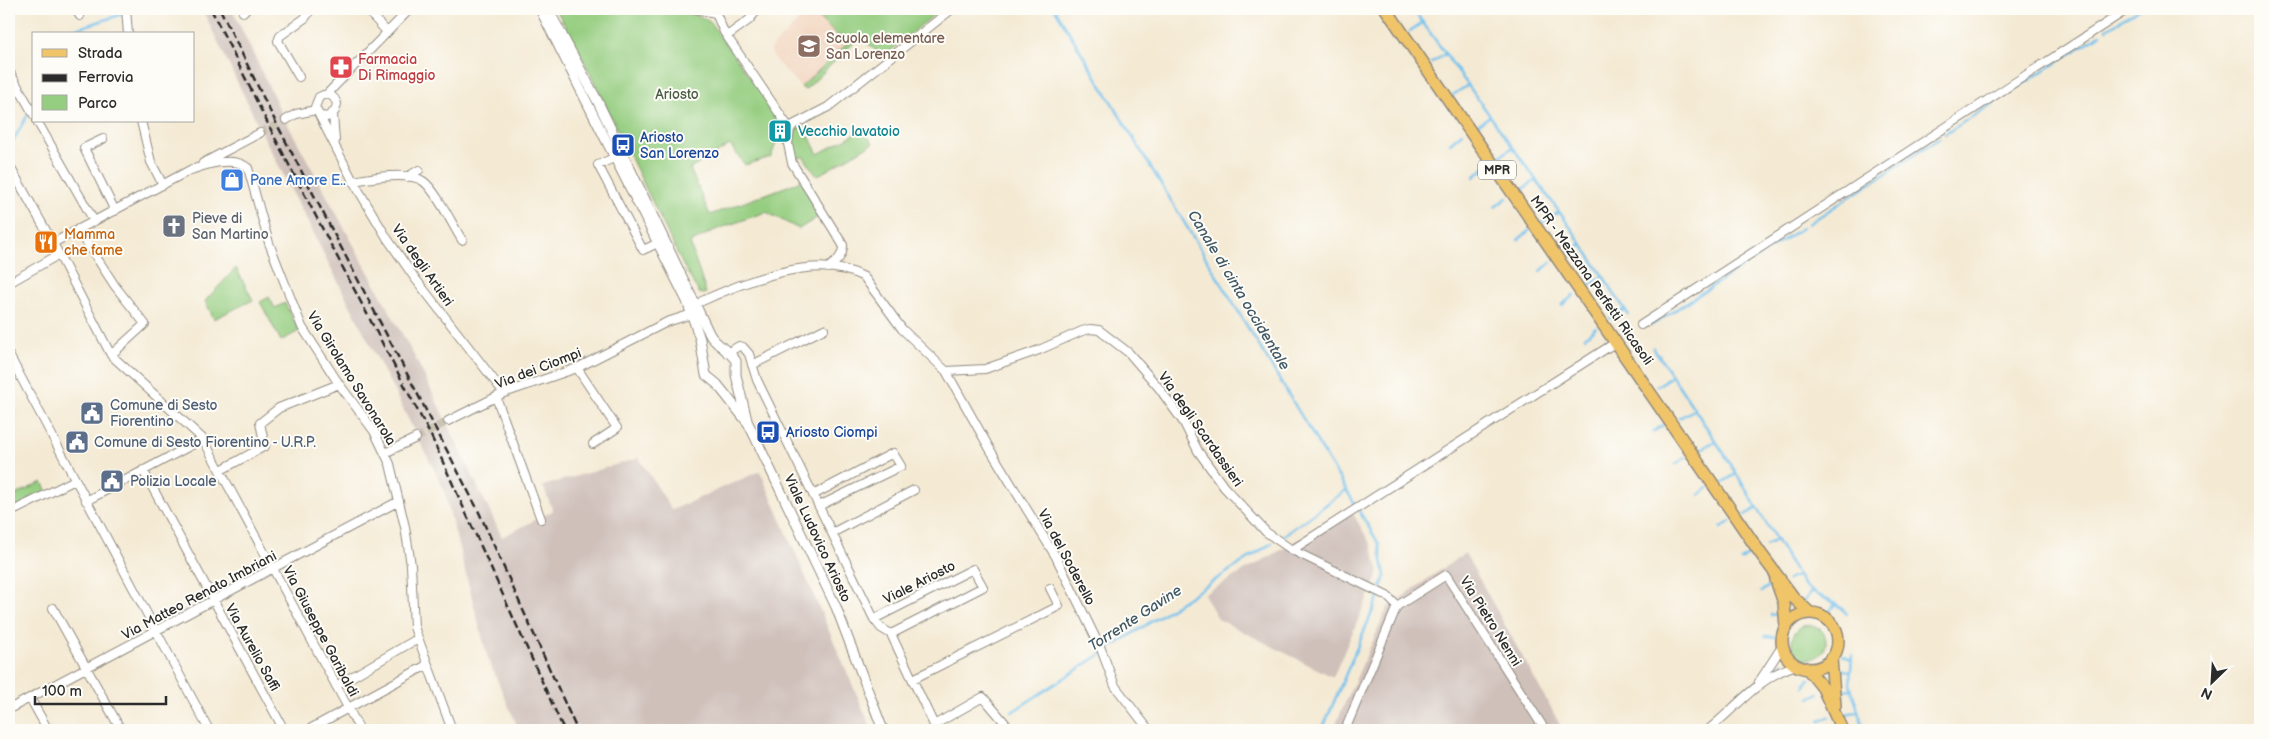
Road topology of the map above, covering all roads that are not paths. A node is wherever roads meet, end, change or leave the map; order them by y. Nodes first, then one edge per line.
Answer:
1 (76, 9) edge
2 (126, 9) edge
3 (304, 9) edge
4 (366, 9) edge
5 (410, 9) edge
6 (540, 9) edge
7 (548, 9) edge
8 (695, 9) edge
9 (758, 9) edge
10 (952, 9) edge
11 (1386, 9) edge
12 (2128, 9) edge
13 (715, 11) edge
14 (80, 16) dead end
15 (128, 32) edge
16 (387, 32) junction
17 (727, 36) junction
18 (9, 71) edge
19 (299, 77) dead end
20 (330, 96) junction
21 (32, 111) edge
22 (318, 113) junction
23 (333, 114) junction
24 (286, 120) tunnel mouth
25 (39, 122) edge
26 (141, 122) edge
27 (790, 129) junction
28 (260, 133) tunnel mouth
29 (103, 139) dead end
30 (335, 143) junction
31 (614, 156) junction
32 (9, 164) edge
33 (628, 167) junction
34 (418, 170) dead end
35 (188, 171) junction
36 (407, 177) junction
37 (353, 181) junction
38 (163, 185) junction
39 (115, 211) junction
40 (94, 221) junction
41 (78, 229) junction
42 (462, 240) dead end
43 (53, 243) junction
44 (658, 243) junction
45 (58, 255) junction
46 (828, 268) junction
47 (9, 283) edge
48 (699, 303) junction
49 (692, 314) junction
50 (1641, 325) dead end
51 (824, 329) dead end
52 (1610, 346) dead end
53 (727, 352) junction
54 (111, 355) junction
55 (9, 356) edge
56 (704, 364) junction
57 (752, 365) junction
58 (577, 368) junction
59 (946, 371) junction
60 (736, 375) junction
61 (339, 384) junction
62 (717, 384) junction
63 (504, 393) junction
64 (496, 397) junction
65 (448, 421) tunnel mouth
66 (748, 423) junction
67 (416, 438) tunnel mouth
68 (202, 439) junction
69 (593, 444) dead end
70 (386, 453) junction
71 (143, 470) junction
72 (221, 470) junction
73 (75, 480) junction
74 (914, 490) dead end
75 (814, 495) junction
76 (86, 501) junction
77 (399, 502) junction
78 (819, 506) junction
79 (9, 513) edge
80 (542, 519) dead end
81 (832, 533) junction
82 (1292, 550) junction
83 (273, 569) junction
84 (1772, 569) junction
85 (1050, 588) dead end
86 (213, 601) junction
87 (1397, 606) junction
88 (53, 608) dead end
89 (1810, 613) junction
90 (874, 619) junction
91 (1786, 627) junction
92 (156, 632) junction
93 (891, 634) junction
94 (417, 639) junction
95 (1783, 645) junction
96 (1831, 659) junction
97 (427, 665) junction
98 (860, 667) junction
99 (1802, 667) junction
100 (86, 668) junction
101 (913, 679) junction
102 (336, 686) junction
103 (1756, 686) junction
104 (30, 698) junction
105 (9, 709) edge
106 (349, 709) junction
107 (1836, 714) junction
108 (48, 730) edge
109 (121, 730) edge
110 (209, 730) edge
111 (284, 730) edge
112 (308, 730) edge
113 (360, 730) edge
114 (452, 730) edge
115 (883, 730) edge
116 (890, 730) edge
117 (1011, 730) edge
118 (1149, 730) edge
119 (1345, 730) edge
120 (1546, 730) edge
121 (1708, 730) edge
122 (1842, 730) edge

1 - 14 street
2 - 15 street
3 - 19 street
4 - 16 street
5 - 16 street
6 - 31 street, Viale Ludovico Ariosto
7 - 33 street, Viale Ludovico Ariosto
8 - 13 street
9 - 17 street
10 - 27 street
11 - 84 main road, MPR - Mezzana Perfetti Ricasoli / MPR
12 - 50 street
13 - 17 street
16 - 20 street
17 - 27 street
18 - 21 street
20 - 22 street
20 - 23 street
22 - 23 street
22 - 24 street
22 - 30 street, Via degli Artieri
23 - 30 street, Via degli Artieri
25 - 40 street
26 - 38 street
27 - 46 street
28 - 35 street
29 - 39 street
30 - 37 street, Via degli Artieri
31 - 33 street, Viale Ludovico Ariosto
31 - 44 street, Viale Ludovico Ariosto
31 - 44 street
32 - 43 street, Via Giuseppe Garibaldi
33 - 48 street, Viale Ludovico Ariosto
34 - 36 street
35 - 38 street
35 - 61 street, Via Girolamo Savonarola
36 - 37 street
36 - 42 street
37 - 63 street, Via degli Artieri
38 - 39 street
39 - 40 street
40 - 41 street
41 - 43 street
41 - 54 street
43 - 45 street, Via Giuseppe Garibaldi
44 - 49 street, Viale Ludovico Ariosto
45 - 47 street
45 - 54 street, Via Giuseppe Garibaldi
46 - 48 street
46 - 59 street
48 - 53 street, Viale Ludovico Ariosto
49 - 56 street, Viale Ludovico Ariosto
49 - 58 street, Via dei Ciompi
51 - 57 street
52 - 82 street
53 - 56 street
53 - 57 street
53 - 60 street, Viale Ludovico Ariosto
54 - 68 street, Via Giuseppe Garibaldi
55 - 73 street
56 - 62 street, Viale Ludovico Ariosto
57 - 75 street
58 - 63 street, Via dei Ciompi
58 - 69 street
59 - 82 street, Via degli Scardassieri
59 - 118 street, Via del Soderello
60 - 62 street
60 - 66 street, Viale Ludovico Ariosto
61 - 70 street, Via Girolamo Savonarola
61 - 72 street
62 - 66 street, Viale Ludovico Ariosto
63 - 64 street, Via dei Ciompi
64 - 65 street, Via dei Ciompi
64 - 80 street
66 - 98 street, Viale Ludovico Ariosto
67 - 70 street
68 - 71 street
68 - 72 street, Via Giuseppe Garibaldi
70 - 77 street, Via Girolamo Savonarola
71 - 76 street
71 - 86 street, Via Aurelio Saffi
72 - 83 street, Via Giuseppe Garibaldi
73 - 76 street
73 - 79 street
74 - 81 street
75 - 78 street
75 - 78 street
76 - 92 street
77 - 83 street, Via Matteo Renato Imbriani
77 - 94 street, Via Girolamo Savonarola
78 - 81 street
81 - 90 street
82 - 87 street, Via degli Scardassieri
83 - 86 street, Via Matteo Renato Imbriani
83 - 102 street, Via Giuseppe Garibaldi
84 - 89 main road, MPR - Mezzana Perfetti Ricasoli / MPR
84 - 91 main road, MPR - Mezzana Perfetti Ricasoli / MPR
85 - 101 street
86 - 92 street, Via Matteo Renato Imbriani
86 - 111 street, Via Aurelio Saffi
87 - 119 street
87 - 120 street, Via Pietro Nenni
88 - 100 street
89 - 91 main road
89 - 96 main road
90 - 93 street
90 - 93 street, Viale Ariosto
91 - 95 main road
92 - 100 street, Via Matteo Renato Imbriani
92 - 110 street
93 - 101 street
94 - 97 street, Via Girolamo Savonarola
94 - 102 street
95 - 99 main road
95 - 103 street
96 - 99 main road
96 - 107 main road
97 - 106 street
97 - 114 street, Via Girolamo Savonarola
98 - 115 street, Viale Ludovico Ariosto
98 - 116 street, Viale Ludovico Ariosto
99 - 103 street
99 - 107 main road
100 - 104 street, Via Matteo Renato Imbriani
100 - 109 street
101 - 117 street
102 - 106 street, Via Giuseppe Garibaldi
103 - 121 street
104 - 105 street, Via Matteo Renato Imbriani
104 - 108 street
106 - 112 street
106 - 113 street, Via Giuseppe Garibaldi
107 - 122 main road

